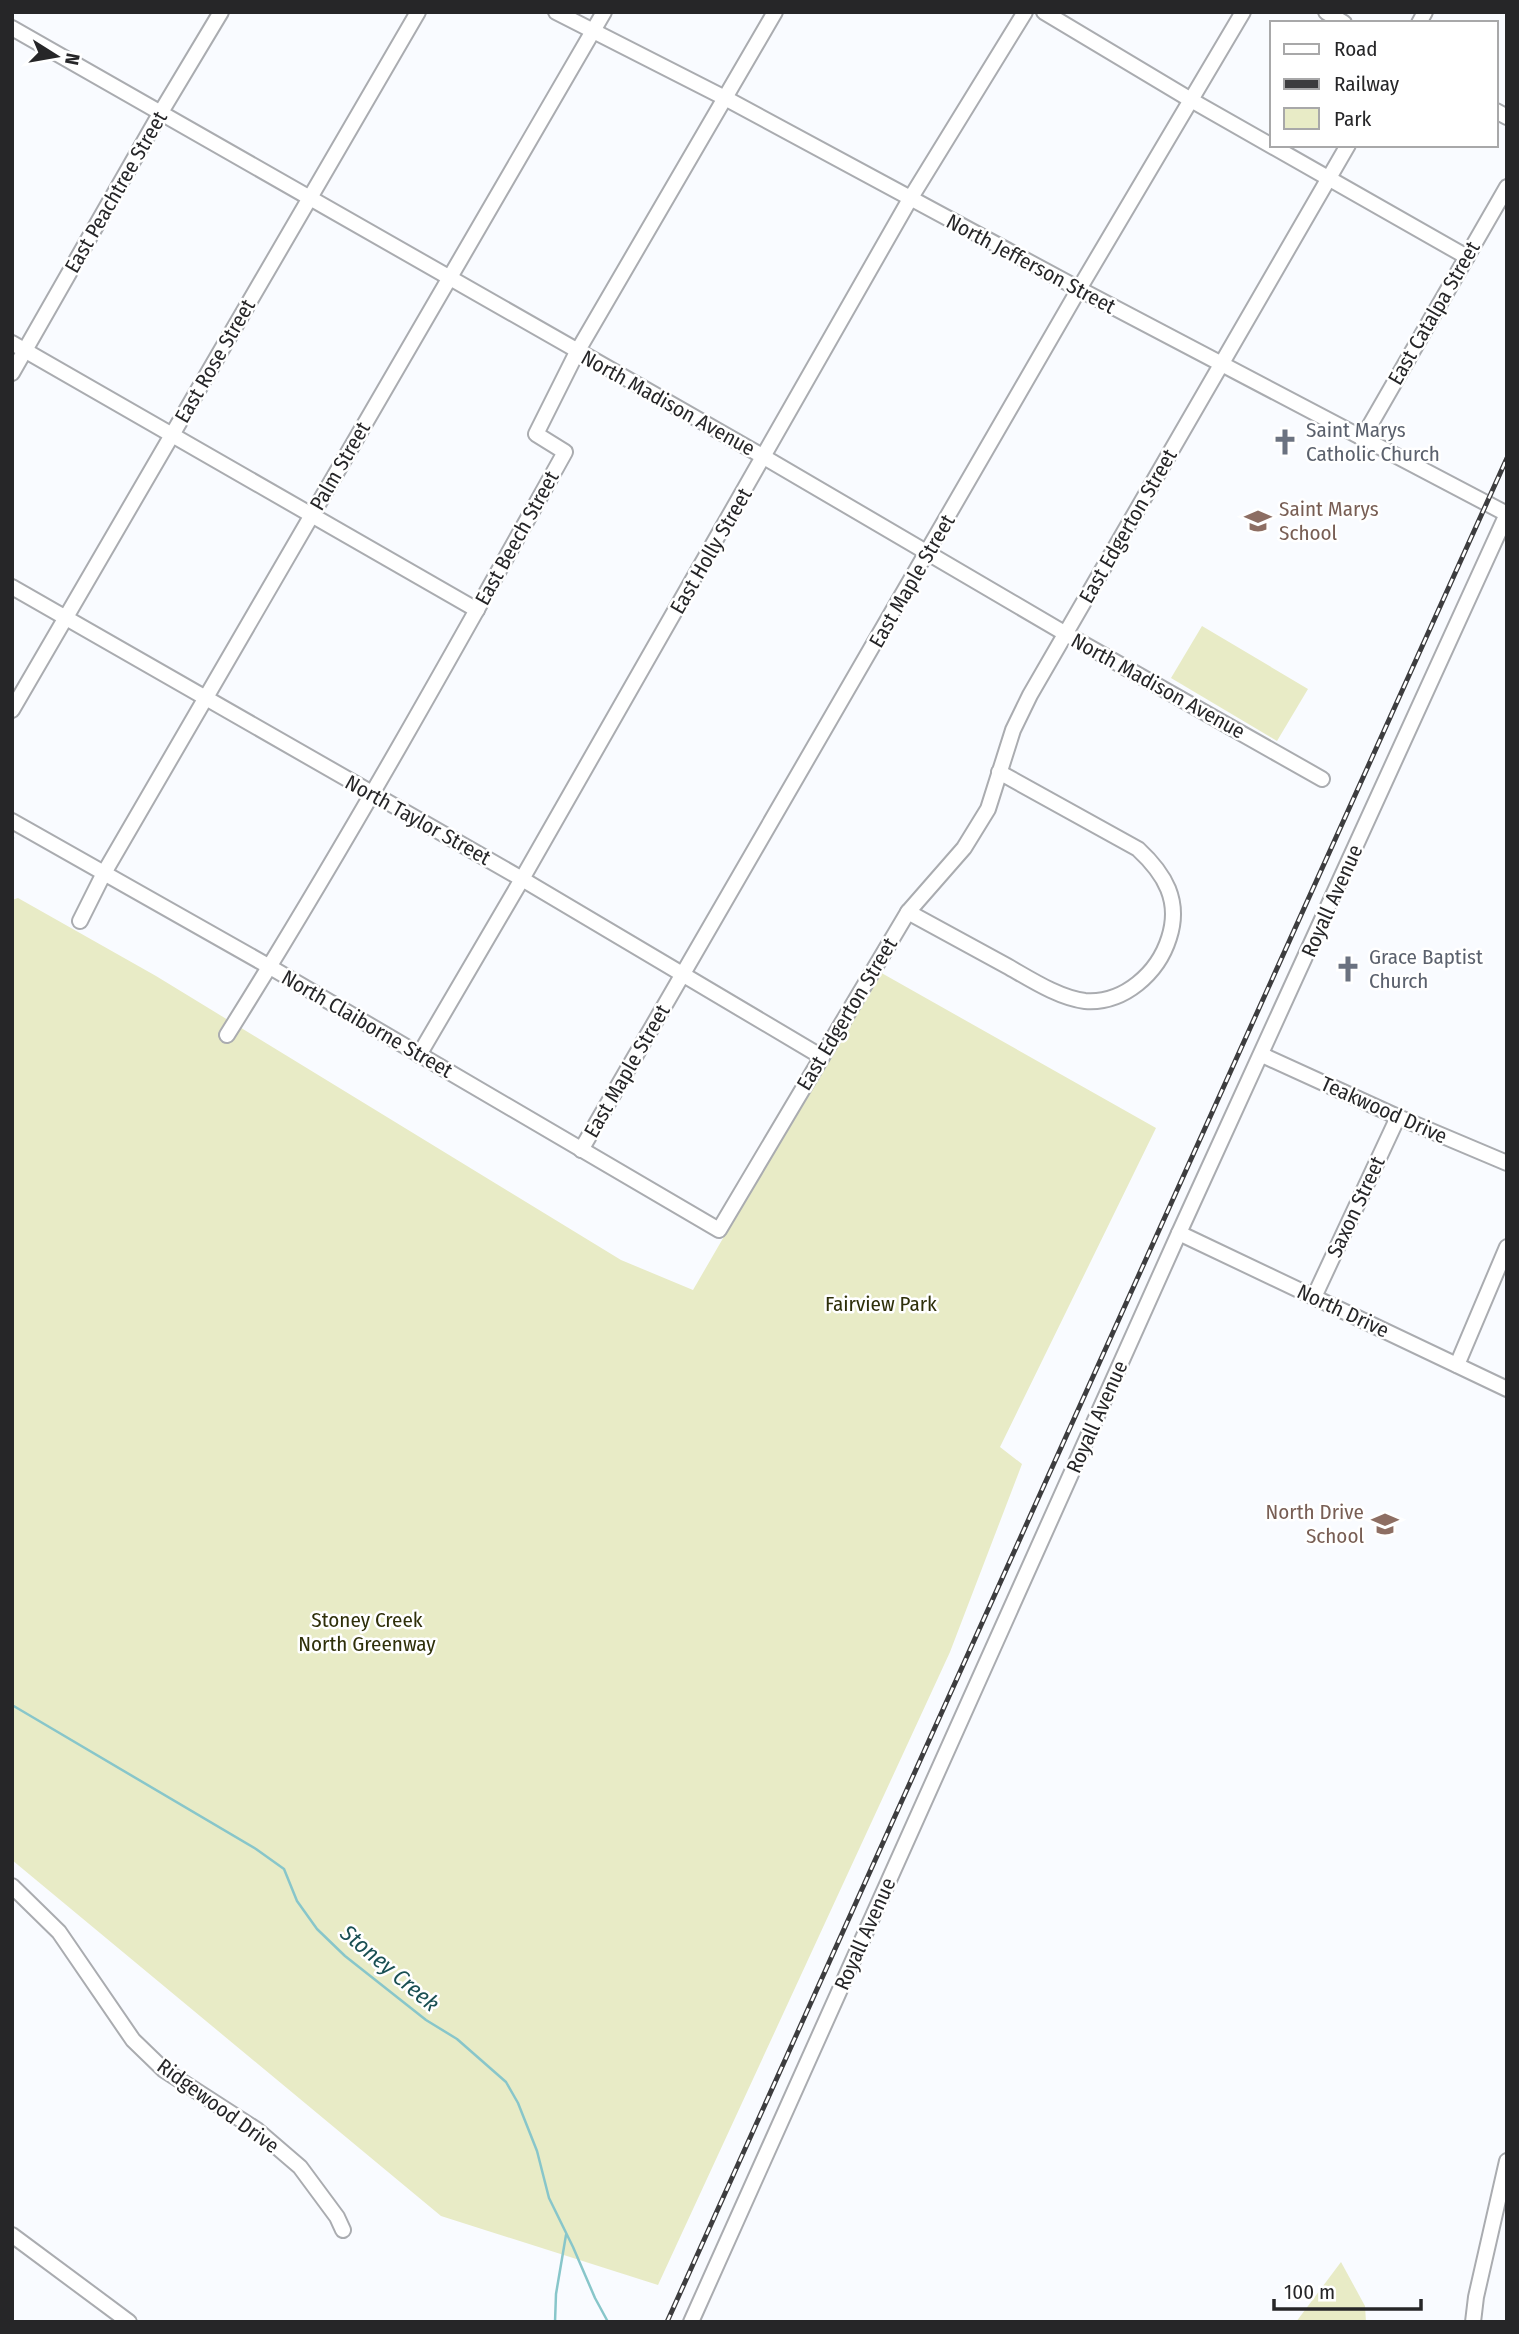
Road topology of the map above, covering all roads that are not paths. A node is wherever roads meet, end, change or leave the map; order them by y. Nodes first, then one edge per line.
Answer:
1 (221, 12) edge
2 (418, 12) edge
3 (556, 12) edge
4 (604, 12) edge
5 (775, 12) edge
6 (1024, 12) edge
7 (1044, 12) edge
8 (1243, 12) edge
9 (12, 28) edge
10 (593, 32) junction
11 (724, 97) junction
12 (1191, 100) junction
13 (161, 112) junction
14 (1270, 145) edge
15 (1274, 147) edge
16 (1347, 147) edge
17 (1329, 178) junction
18 (1507, 187) edge
19 (310, 199) junction
20 (910, 199) junction
21 (1467, 257) junction
22 (449, 277) junction
23 (1079, 289) junction
24 (19, 347) edge
25 (577, 352) junction
26 (1221, 365) junction
27 (12, 373) edge
28 (172, 436) junction
29 (1362, 439) junction
30 (764, 457) junction
31 (1507, 514) edge
32 (311, 515) junction
33 (928, 554) junction
34 (12, 587) edge
35 (477, 610) junction
36 (66, 618) junction
37 (1066, 634) junction
38 (206, 697) junction
39 (12, 710) edge
40 (999, 772) junction
41 (1322, 779) dead end
42 (370, 794) junction
43 (12, 821) edge
44 (104, 873) junction
45 (522, 879) junction
46 (908, 912) junction
47 (80, 921) dead end
48 (270, 967) junction
49 (684, 973) junction
50 (227, 1035) dead end
51 (419, 1055) junction
52 (1262, 1055) junction
53 (821, 1057) junction
54 (1398, 1117) junction
55 (581, 1150) junction
56 (1507, 1163) edge
57 (719, 1230) joint
58 (1179, 1233) junction
59 (1507, 1247) edge
60 (1314, 1297) junction
61 (1457, 1365) junction
62 (1507, 1389) edge
63 (12, 1886) edge
64 (1507, 2161) edge
65 (343, 2231) dead end
66 (12, 2235) edge
67 (129, 2322) edge
68 (691, 2322) edge
69 (1474, 2322) edge

1 - 13 street, East Peachtree Street
2 - 19 street, East Rose Street
3 - 10 street, North Jefferson Street
4 - 10 street, Palm Street
5 - 11 street, East Beech Street
6 - 20 street, East Holly Street
7 - 12 street
8 - 12 street, East Maple Street
9 - 13 street, North Madison Avenue
10 - 11 street, North Jefferson Street
10 - 22 street, Palm Street
11 - 20 street, North Jefferson Street
11 - 25 street, East Beech Street
12 - 14 street
12 - 23 street, East Maple Street
13 - 19 street, North Madison Avenue
13 - 24 street, East Peachtree Street
15 - 17 street
16 - 17 street, East Edgerton Street
17 - 21 street
17 - 26 street, East Edgerton Street
18 - 21 street, East Catalpa Street
19 - 22 street, North Madison Avenue
19 - 28 street, East Rose Street
20 - 23 street, North Jefferson Street
20 - 30 street, East Holly Street
21 - 29 street, East Catalpa Street
22 - 25 street, North Madison Avenue
22 - 32 street, Palm Street
23 - 26 street, North Jefferson Street
23 - 33 street, East Maple Street
24 - 27 street, East Peachtree Street
24 - 28 street
25 - 30 street, North Madison Avenue
25 - 35 street, East Beech Street
26 - 29 street, North Jefferson Street
26 - 37 street, East Edgerton Street
28 - 32 street
28 - 36 street, East Rose Street
29 - 31 street, North Jefferson Street
30 - 33 street, North Madison Avenue
30 - 45 street, East Holly Street
31 - 52 street, Royall Avenue
32 - 35 street
32 - 38 street, Palm Street
33 - 37 street, North Madison Avenue
33 - 49 street, East Maple Street
34 - 36 street, North Taylor Street
35 - 42 street, East Beech Street
36 - 38 street, North Taylor Street
36 - 39 street, East Rose Street
37 - 40 street, East Edgerton Street
37 - 41 street, North Madison Avenue
38 - 42 street, North Taylor Street
38 - 44 street, Palm Street
40 - 46 street, East Edgerton Street
40 - 46 street
42 - 45 street, North Taylor Street
42 - 48 street, East Beech Street
43 - 44 street, North Claiborne Street
44 - 47 street, Palm Street
44 - 48 street, North Claiborne Street
45 - 49 street, North Taylor Street
45 - 51 street, East Holly Street
46 - 53 street, East Edgerton Street
48 - 50 street, East Beech Street
48 - 51 street, North Claiborne Street
49 - 53 street, North Taylor Street
49 - 55 street, East Maple Street
51 - 55 street, North Claiborne Street
52 - 54 street, Teakwood Drive
52 - 58 street, Royall Avenue
53 - 57 street, East Edgerton Street
54 - 56 street, Teakwood Drive
54 - 60 street, Saxon Street
55 - 57 street, North Claiborne Street
58 - 60 street, North Drive
58 - 68 street, Royall Avenue
59 - 61 street
60 - 61 street, North Drive
61 - 62 street, North Drive
63 - 65 street, Ridgewood Drive
64 - 69 street
66 - 67 street

